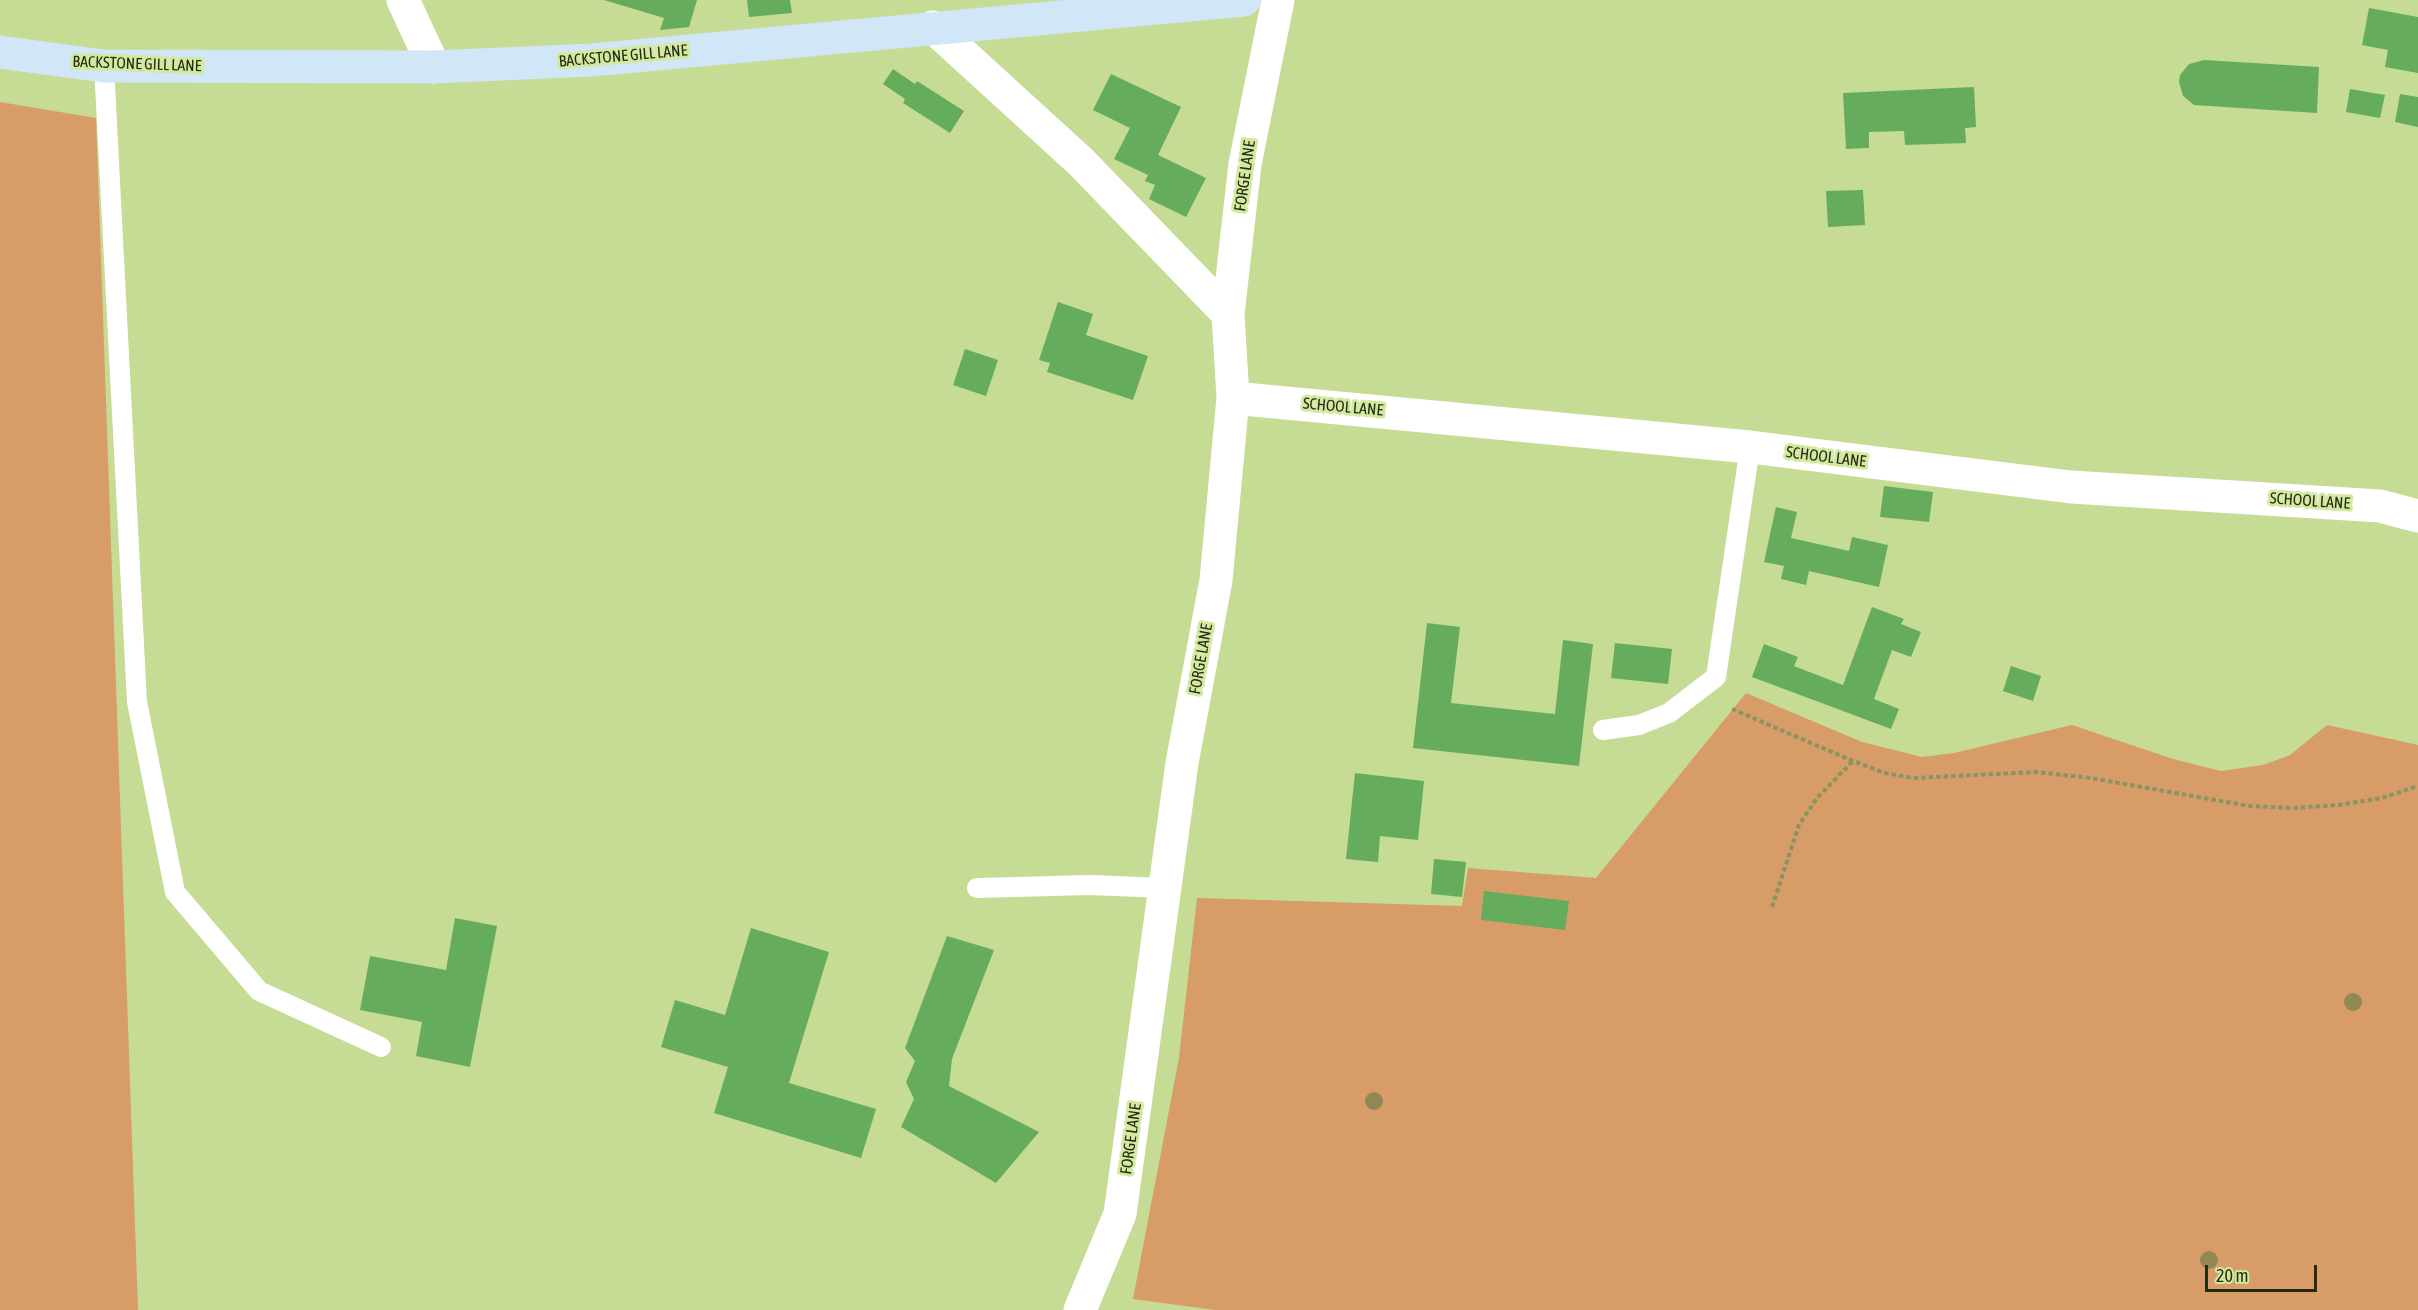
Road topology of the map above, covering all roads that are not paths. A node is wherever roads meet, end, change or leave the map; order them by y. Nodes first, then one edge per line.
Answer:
1 (403, 0) edge
2 (1244, 0) edge
3 (1278, 0) edge
4 (933, 27) junction
5 (0, 52) edge
6 (104, 66) junction
7 (434, 67) junction
8 (1227, 314) junction
9 (1233, 398) junction
10 (1750, 447) junction
11 (2418, 516) edge
12 (1603, 730) dead end
13 (977, 888) dead end
14 (1165, 888) junction
15 (381, 1047) dead end
16 (1080, 1310) edge

1 - 7 street
2 - 4 street, BACKSTONE GILL LANE
3 - 8 street, FORGE LANE
4 - 7 street, BACKSTONE GILL LANE
4 - 8 street
5 - 6 street, BACKSTONE GILL LANE
6 - 7 street, BACKSTONE GILL LANE
6 - 15 lane
8 - 9 street, FORGE LANE
9 - 10 street, SCHOOL LANE
9 - 14 street, FORGE LANE
10 - 11 street, SCHOOL LANE
10 - 12 lane
13 - 14 lane
14 - 16 street, FORGE LANE

